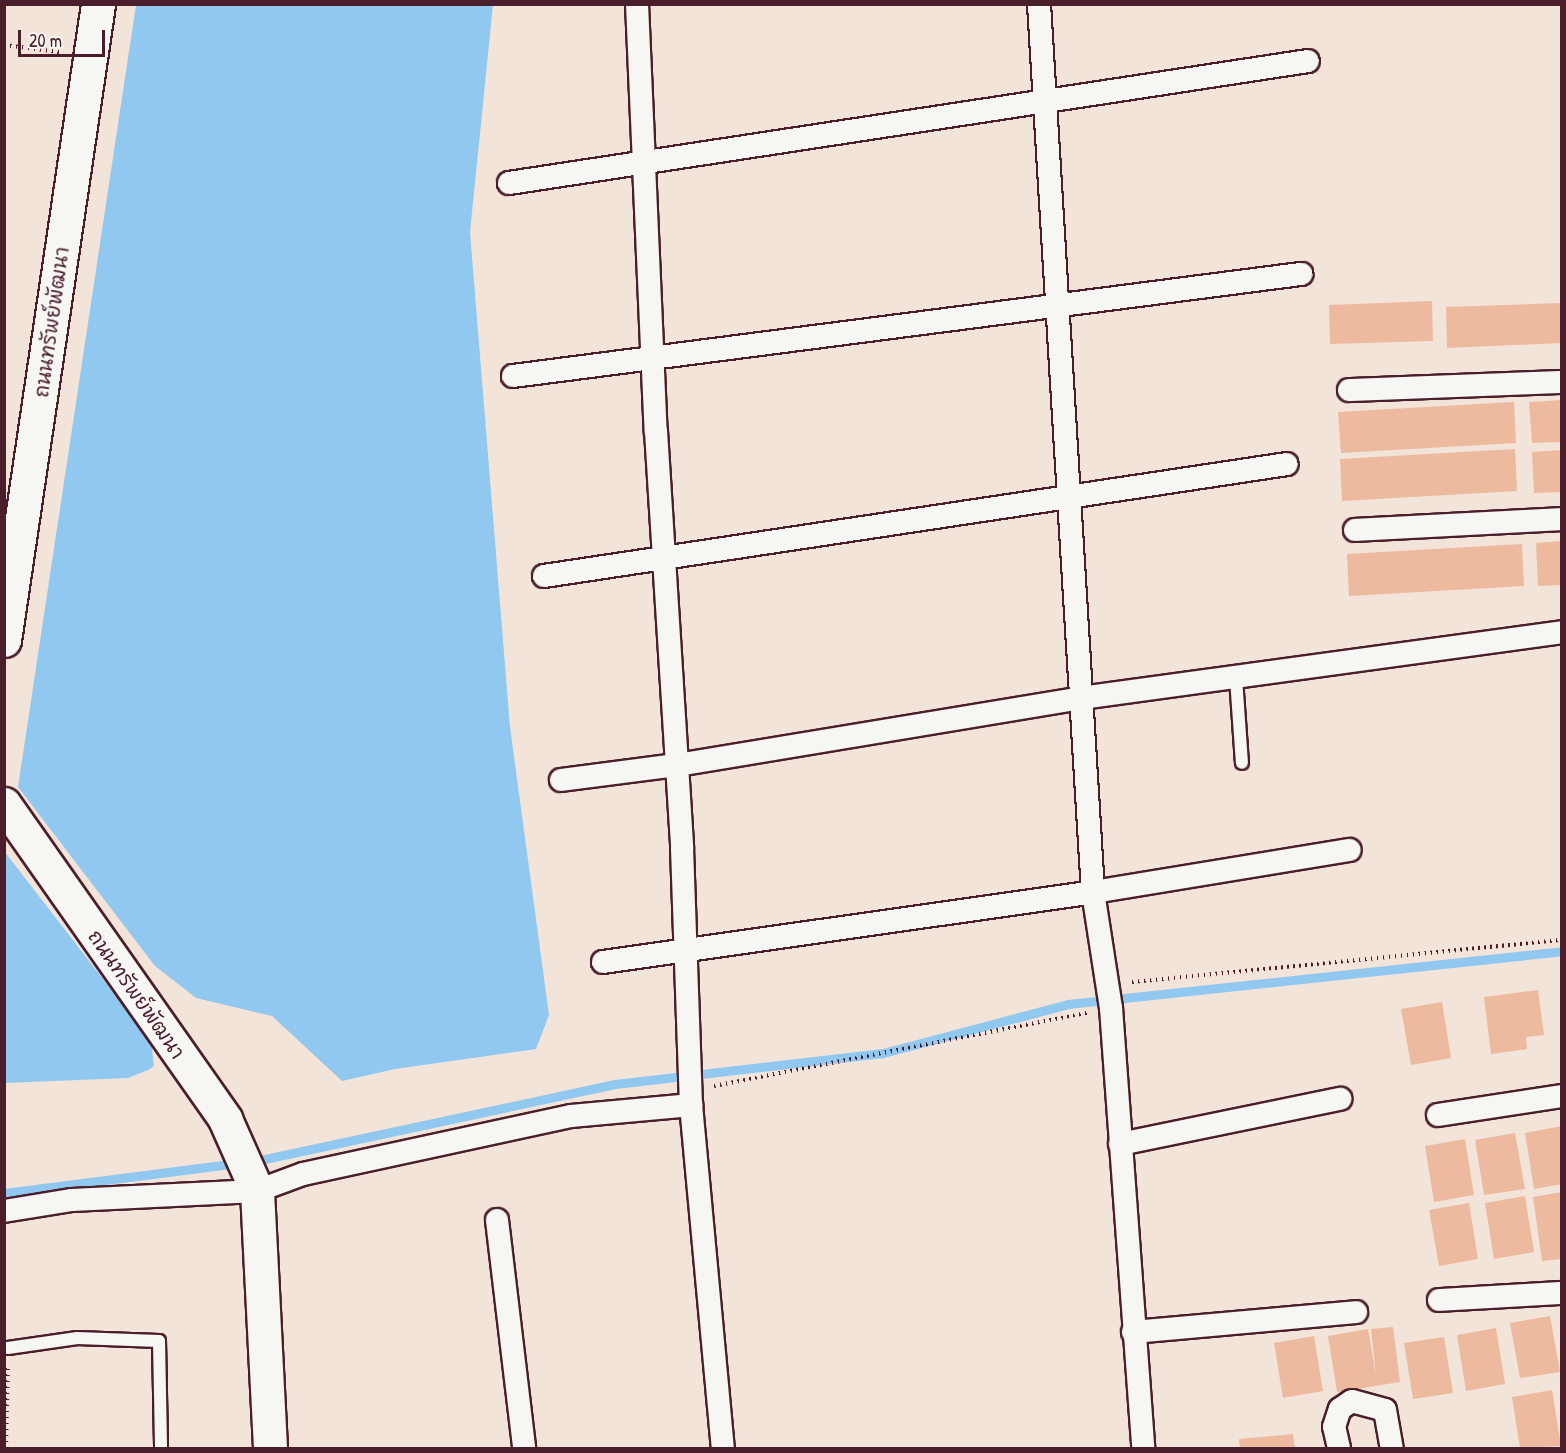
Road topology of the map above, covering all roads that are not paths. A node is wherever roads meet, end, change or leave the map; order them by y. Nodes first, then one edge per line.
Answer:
1 (98, 4) edge
2 (637, 4) edge
3 (1039, 4) edge
4 (1308, 61) dead end
5 (1045, 104) junction
6 (646, 164) junction
7 (509, 183) dead end
8 (1301, 274) dead end
9 (1058, 309) junction
10 (654, 359) junction
11 (513, 376) dead end
12 (1562, 382) edge
13 (1349, 390) dead end
14 (1287, 464) dead end
15 (1069, 500) junction
16 (1562, 519) edge
17 (1355, 530) dead end
18 (665, 560) junction
19 (544, 576) dead end
20 (1562, 632) edge
21 (4, 640) edge
22 (1236, 678) junction
23 (1081, 698) junction
24 (1242, 764) dead end
25 (677, 765) junction
26 (561, 780) dead end
27 (4, 804) edge
28 (1350, 850) dead end
29 (1093, 892) junction
30 (685, 952) junction
31 (603, 962) dead end
32 (691, 1085) junction
33 (1562, 1096) edge
34 (1340, 1099) dead end
35 (1438, 1115) dead end
36 (1120, 1144) junction
37 (257, 1191) junction
38 (4, 1211) edge
39 (497, 1220) dead end
40 (1562, 1293) edge
41 (1439, 1300) dead end
42 (1356, 1312) dead end
43 (1133, 1332) junction
44 (8, 1348) road end
45 (161, 1449) edge
46 (270, 1449) edge
47 (524, 1449) edge
48 (723, 1449) edge
49 (1143, 1449) edge
50 (1339, 1449) edge
51 (1392, 1449) edge

1 - 21 street, ถนนทรัพย์พัฒนา
2 - 6 street
3 - 5 street
4 - 5 street
5 - 6 street
5 - 9 street
6 - 7 street
6 - 10 street
8 - 9 street
9 - 10 street
9 - 15 street
10 - 11 street
10 - 18 street
12 - 13 street
14 - 15 street
15 - 18 street
15 - 23 street
16 - 17 street
18 - 19 street
18 - 25 street
20 - 22 street
22 - 23 street
22 - 24 lane
23 - 25 street
23 - 29 street
25 - 26 street
25 - 30 street
27 - 37 street, ถนนทรัพย์พัฒนา
28 - 29 street
29 - 30 street
29 - 36 street
30 - 31 street
30 - 32 street
32 - 37 street
32 - 48 street
33 - 35 street
34 - 36 street
36 - 43 street
37 - 38 street
37 - 46 street
39 - 47 street
40 - 41 street
42 - 43 street
43 - 49 street
44 - 45 lane
50 - 51 street

